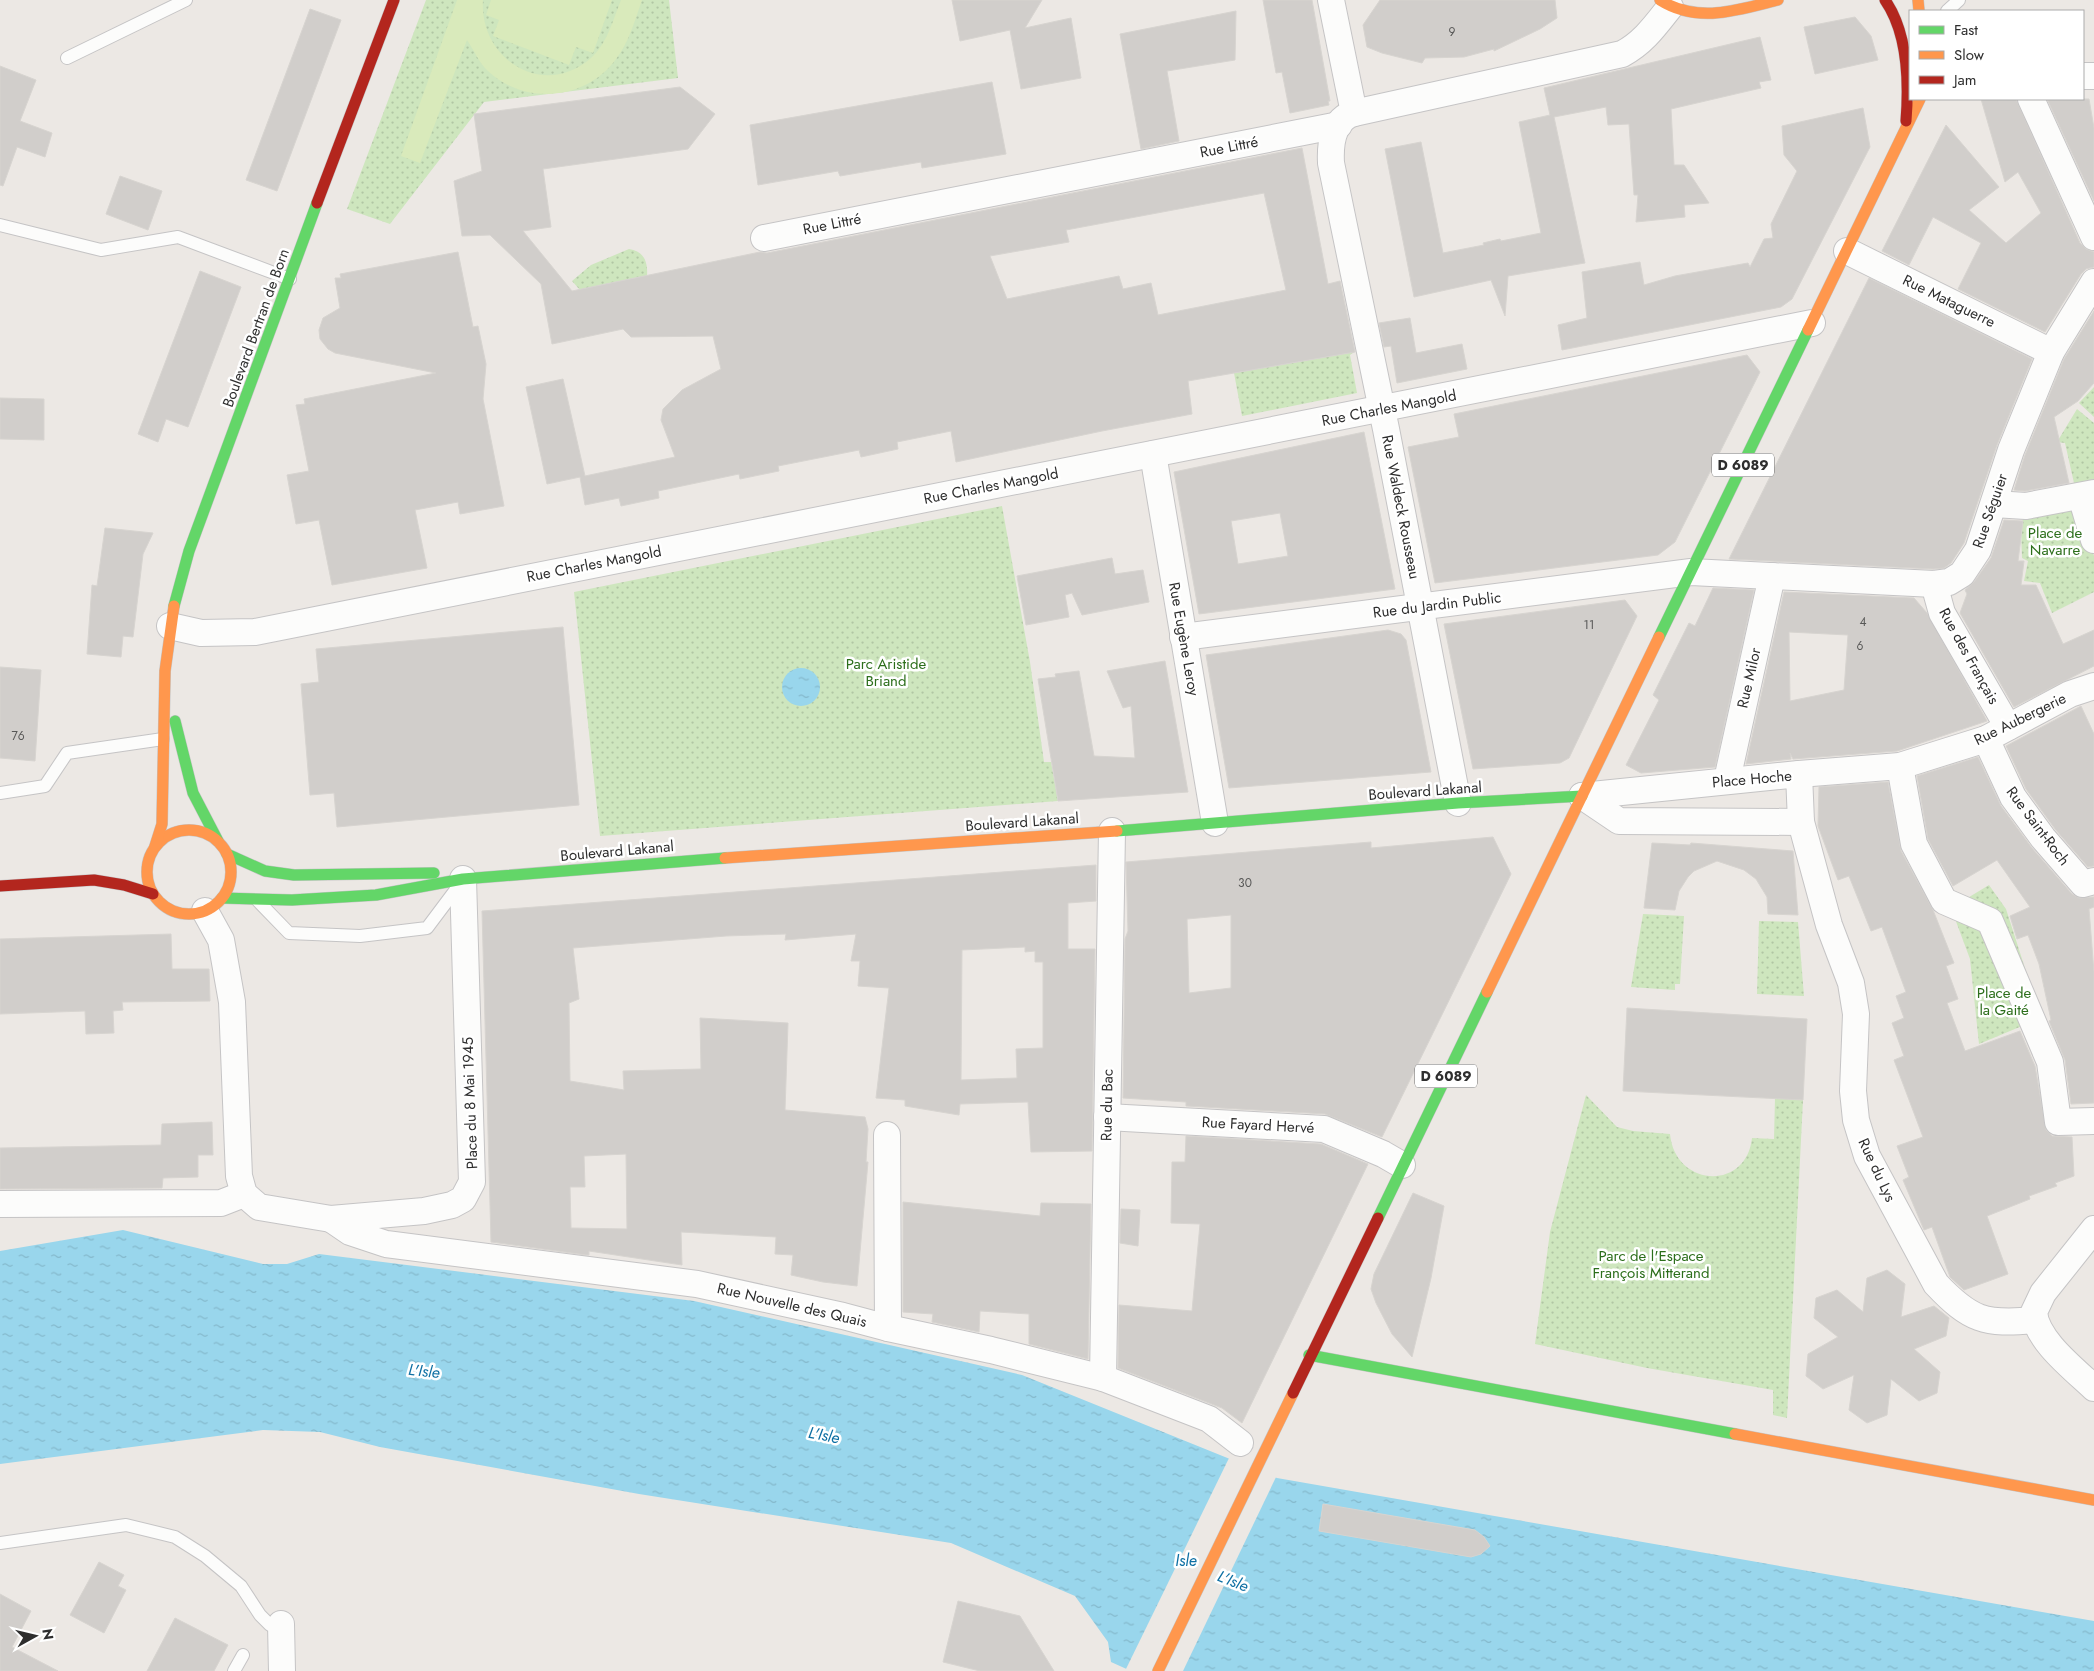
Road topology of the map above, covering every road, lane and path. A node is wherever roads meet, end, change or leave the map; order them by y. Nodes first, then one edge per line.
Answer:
1 (186, 0) edge
2 (393, 0) edge
3 (1331, 0) edge
4 (1778, 0) edge
5 (1885, 0) edge
6 (1960, 0) edge
7 (1665, 4) edge
8 (1948, 10) edge
9 (67, 58) dead end
10 (1909, 96) edge
11 (1920, 100) edge
12 (2032, 100) edge
13 (1910, 102) edge
14 (1346, 119) junction
15 (1904, 133) junction
16 (0, 225) edge
17 (764, 238) dead end
18 (2094, 238) edge
19 (1847, 251) junction
20 (290, 279) junction
21 (2094, 282) edge
22 (1812, 322) junction
23 (2051, 352) junction
24 (1382, 410) junction
25 (1153, 454) junction
26 (2084, 496) edge
27 (1994, 504) junction
28 (2094, 540) edge
29 (1691, 572) junction
30 (1772, 576) junction
31 (1934, 584) junction
32 (1420, 607) junction
33 (170, 626) junction
34 (1183, 637) junction
35 (165, 671) junction
36 (2094, 686) edge
37 (2008, 727) junction
38 (163, 739) junction
39 (1986, 739) junction
40 (1900, 766) junction
41 (1799, 774) junction
42 (1727, 780) junction
43 (0, 793) edge
44 (1582, 796) junction
45 (1458, 803) junction
46 (1801, 822) junction
47 (1214, 823) junction
48 (1112, 831) junction
49 (218, 841) junction
50 (152, 851) junction
51 (227, 854) junction
52 (134, 864) dead end
53 (119, 871) dead end
54 (463, 879) junction
55 (94, 880) junction
56 (2088, 882) edge
57 (0, 886) edge
58 (153, 894) junction
59 (256, 899) junction
60 (214, 905) junction
61 (1107, 1117) junction
62 (2094, 1121) edge
63 (888, 1135) dead end
64 (1402, 1166) junction
65 (244, 1194) junction
66 (0, 1204) edge
67 (331, 1219) junction
68 (2094, 1229) edge
69 (2034, 1320) junction
70 (888, 1328) junction
71 (1309, 1355) junction
72 (1102, 1378) junction
73 (2094, 1388) edge
74 (1240, 1443) dead end
75 (2094, 1500) edge
76 (0, 1542) edge
77 (281, 1624) joint
78 (243, 1655) dead end
79 (234, 1671) edge
80 (282, 1671) edge
81 (1158, 1671) edge

1 - 9 lane
2 - 20 main road, Boulevard Bertran de Born
3 - 14 street
4 - 7 main road
5 - 10 main road, D 6089
6 - 8 lane
7 - 14 street, Rue Littré
11 - 15 main road, D 6089
12 - 18 street
13 - 15 main road, D 6089
14 - 17 street, Rue Littré
14 - 24 street, Rue Waldeck Rousseau
15 - 19 main road, D 6089
16 - 20 lane
19 - 22 main road, D 6089
19 - 23 street, Rue Mataguerre
20 - 33 main road, Boulevard Bertran de Born
21 - 23 street, Rue Séguier
22 - 24 street, Rue Charles Mangold
22 - 29 main road, D 6089
23 - 27 street, Rue Séguier
24 - 25 street, Rue Charles Mangold
24 - 32 street, Rue Waldeck Rousseau
25 - 33 street, Rue Charles Mangold
25 - 34 street, Rue Eugène Leroy
26 - 27 street
26 - 28 street
27 - 31 street, Rue Séguier
29 - 30 street, Rue Séguier
29 - 32 street, Rue du Jardin Public
29 - 44 main road, D 6089
30 - 31 street, Rue Séguier
30 - 42 street, Rue Milor
31 - 37 street, Rue des Français
32 - 34 street, Rue du Jardin Public
32 - 45 street, Rue Waldeck Rousseau
33 - 35 main road, Boulevard Bertran de Born
34 - 47 street, Rue Eugène Leroy
35 - 38 main road, Boulevard Bertran de Born
35 - 49 main road, Boulevard Bertran de Born
36 - 37 street, Rue Aubergerie
37 - 39 street, Rue Aubergerie
38 - 43 lane
38 - 50 main road, Boulevard Bertran de Born
39 - 40 street, Rue Aubergerie
39 - 56 street, Rue Saint-Roch
40 - 41 street, Rue Aubergerie
40 - 62 street
41 - 42 street, Place Hoche
41 - 46 street, Place Hoche
42 - 44 street, Place Hoche
44 - 45 main road, Boulevard Lakanal
44 - 46 street
44 - 64 main road, D 6089
45 - 47 main road, Boulevard Lakanal
46 - 69 street, Rue du Lys
47 - 48 main road, Boulevard Lakanal
48 - 54 main road, Boulevard Lakanal
48 - 61 street, Rue du Bac
49 - 50 main road
49 - 51 main road
50 - 52 main road
50 - 58 main road
51 - 54 main road, Boulevard Lakanal
51 - 60 main road
53 - 55 main road
54 - 59 main road, Boulevard Lakanal
54 - 59 lane
54 - 67 street, Place du 8 Mai 1945
55 - 57 main road
55 - 58 main road
58 - 60 main road
59 - 60 main road, Boulevard Lakanal
60 - 65 street
61 - 64 street, Rue Fayard Hervé
61 - 72 street, Rue du Bac
63 - 70 street
64 - 71 main road, D 6089
65 - 66 street
65 - 67 street, Place du 8 Mai 1945
67 - 70 street, Rue Nouvelle des Quais
68 - 69 street
69 - 73 street
70 - 72 street, Rue Nouvelle des Quais
71 - 75 main road
71 - 81 main road, D 6089
72 - 74 street, Rue Nouvelle des Quais
76 - 77 lane
77 - 80 street
78 - 79 lane

